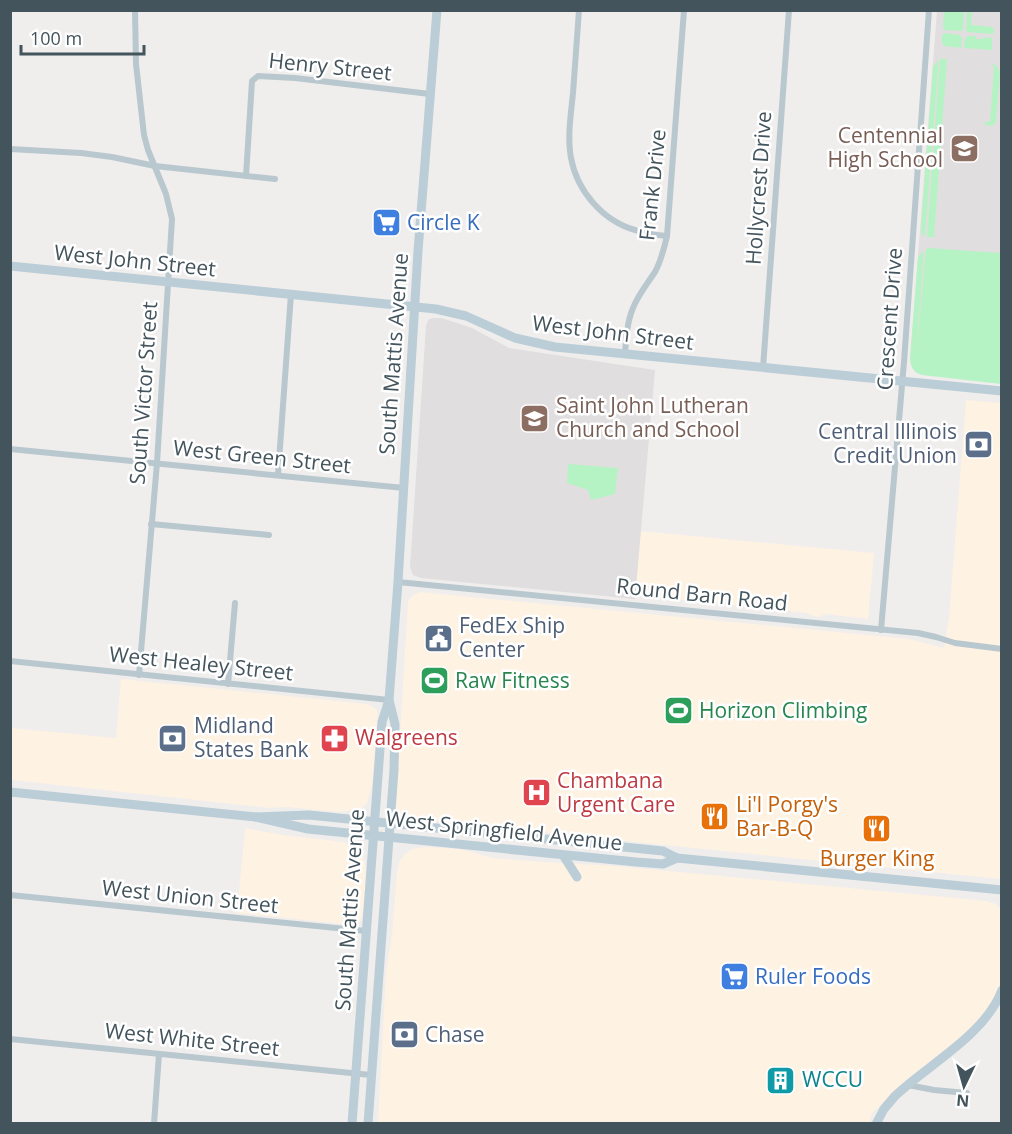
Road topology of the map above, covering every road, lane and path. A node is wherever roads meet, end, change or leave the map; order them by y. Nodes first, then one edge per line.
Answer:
1 (135, 10) edge
2 (437, 10) edge
3 (579, 10) edge
4 (684, 10) edge
5 (789, 10) edge
6 (928, 10) edge
7 (430, 94) junction
8 (10, 149) edge
9 (155, 166) junction
10 (246, 176) junction
11 (275, 179) dead end
12 (667, 236) junction
13 (10, 266) edge
14 (168, 283) junction
15 (291, 294) junction
16 (415, 307) junction
17 (625, 354) junction
18 (763, 368) junction
19 (902, 381) junction
20 (1002, 392) edge
21 (10, 449) edge
22 (157, 463) junction
23 (278, 475) junction
24 (404, 488) junction
25 (151, 524) junction
26 (269, 535) dead end
27 (398, 582) junction
28 (235, 603) dead end
29 (881, 630) junction
30 (1002, 649) edge
31 (10, 661) edge
32 (139, 675) junction
33 (228, 684) junction
34 (388, 700) junction
35 (10, 792) edge
36 (256, 817) junction
37 (374, 821) junction
38 (391, 822) junction
39 (373, 835) junction
40 (390, 837) junction
41 (563, 855) junction
42 (677, 858) junction
43 (577, 877) dead end
44 (1002, 890) edge
45 (10, 895) edge
46 (366, 931) junction
47 (1002, 990) edge
48 (10, 1039) edge
49 (159, 1054) junction
50 (355, 1074) junction
51 (371, 1075) junction
52 (907, 1085) junction
53 (967, 1094) dead end
54 (154, 1124) edge
55 (352, 1124) edge
56 (368, 1124) edge
57 (876, 1124) edge

1 - 9 street, South Victor Street
2 - 7 main road, South Mattis Avenue
3 - 12 street
4 - 12 street, Frank Drive
5 - 18 street, Hollycrest Drive
6 - 19 street, Crescent Drive
7 - 10 street, Henry Street
7 - 16 main road, South Mattis Avenue
8 - 9 street
9 - 10 street
9 - 14 street, South Victor Street
10 - 11 street
12 - 17 street, Frank Drive
13 - 14 main road, West John Street
14 - 15 main road, West John Street
14 - 22 street, South Victor Street
15 - 16 main road, West John Street
15 - 23 street
16 - 17 main road, West John Street
16 - 24 main road, South Mattis Avenue
17 - 18 main road, West John Street
18 - 19 main road, West John Street
19 - 20 main road, West John Street
19 - 29 street, Crescent Drive
21 - 22 street, West Green Street
22 - 23 street, West Green Street
22 - 25 street, South Victor Street
23 - 24 street, West Green Street
24 - 27 main road, South Mattis Avenue
25 - 26 street
25 - 32 street, South Victor Street
27 - 29 street, Round Barn Road
27 - 34 main road, South Mattis Avenue
28 - 33 street
29 - 30 street, Round Barn Road
31 - 32 street, West Healey Street
32 - 33 street, West Healey Street
33 - 34 street, West Healey Street
34 - 37 main road, South Mattis Avenue
34 - 38 main road, South Mattis Avenue
35 - 36 main road, West Springfield Avenue
36 - 37 main road, West Springfield Avenue
36 - 39 main road, West Springfield Avenue
37 - 38 main road, West Springfield Avenue
37 - 39 main road, South Mattis Avenue
38 - 40 main road, South Mattis Avenue
38 - 42 main road, West Springfield Avenue
39 - 40 main road, West Springfield Avenue
39 - 46 main road, South Mattis Avenue
40 - 41 main road, West Springfield Avenue
40 - 51 main road, South Mattis Avenue
41 - 42 main road, West Springfield Avenue
41 - 43 main road
42 - 44 main road, West Springfield Avenue
45 - 46 street, West Union Street
46 - 50 main road, South Mattis Avenue
47 - 52 main road
48 - 49 street, West White Street
49 - 50 street, West White Street
49 - 54 street
50 - 51 street, West White Street
50 - 55 main road, South Mattis Avenue
51 - 56 main road, South Mattis Avenue
52 - 53 street
52 - 57 main road

